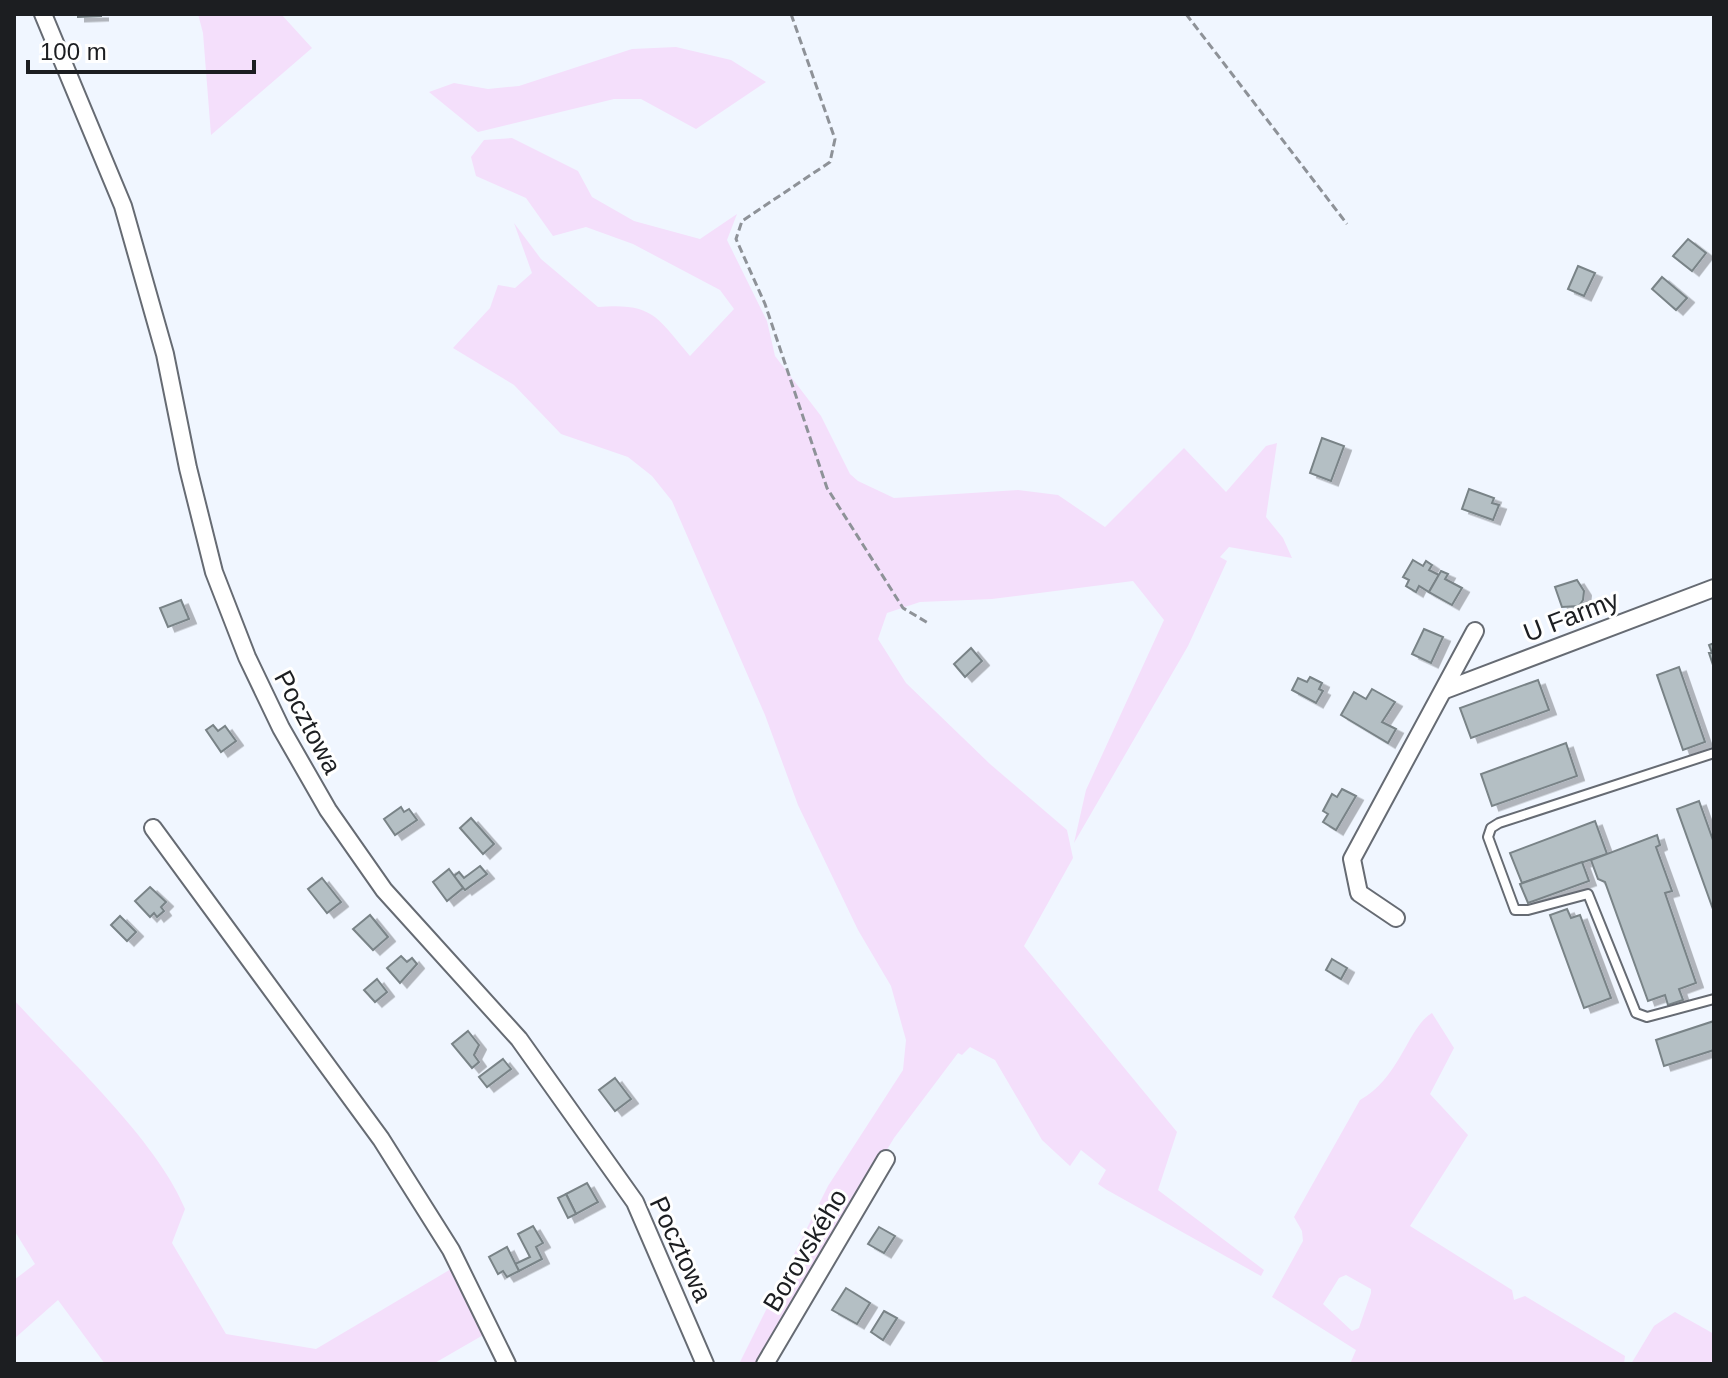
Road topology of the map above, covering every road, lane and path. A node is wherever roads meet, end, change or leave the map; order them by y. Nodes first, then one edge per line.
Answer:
1 (43, 14) edge
2 (791, 14) edge
3 (1186, 14) edge
4 (1347, 224) dead end
5 (1714, 588) edge
6 (928, 623) dead end
7 (1475, 631) dead end
8 (1445, 690) junction
9 (1714, 753) edge
10 (153, 828) dead end
11 (1396, 918) dead end
12 (1714, 999) edge
13 (886, 1159) dead end
14 (507, 1364) edge
15 (705, 1364) edge
16 (765, 1364) edge

1 - 15 street, Pocztowa
2 - 6 path
3 - 4 path
5 - 8 street, U Farmy
7 - 8 street
8 - 11 street
9 - 12 lane
10 - 14 street
13 - 16 street, Borovského

